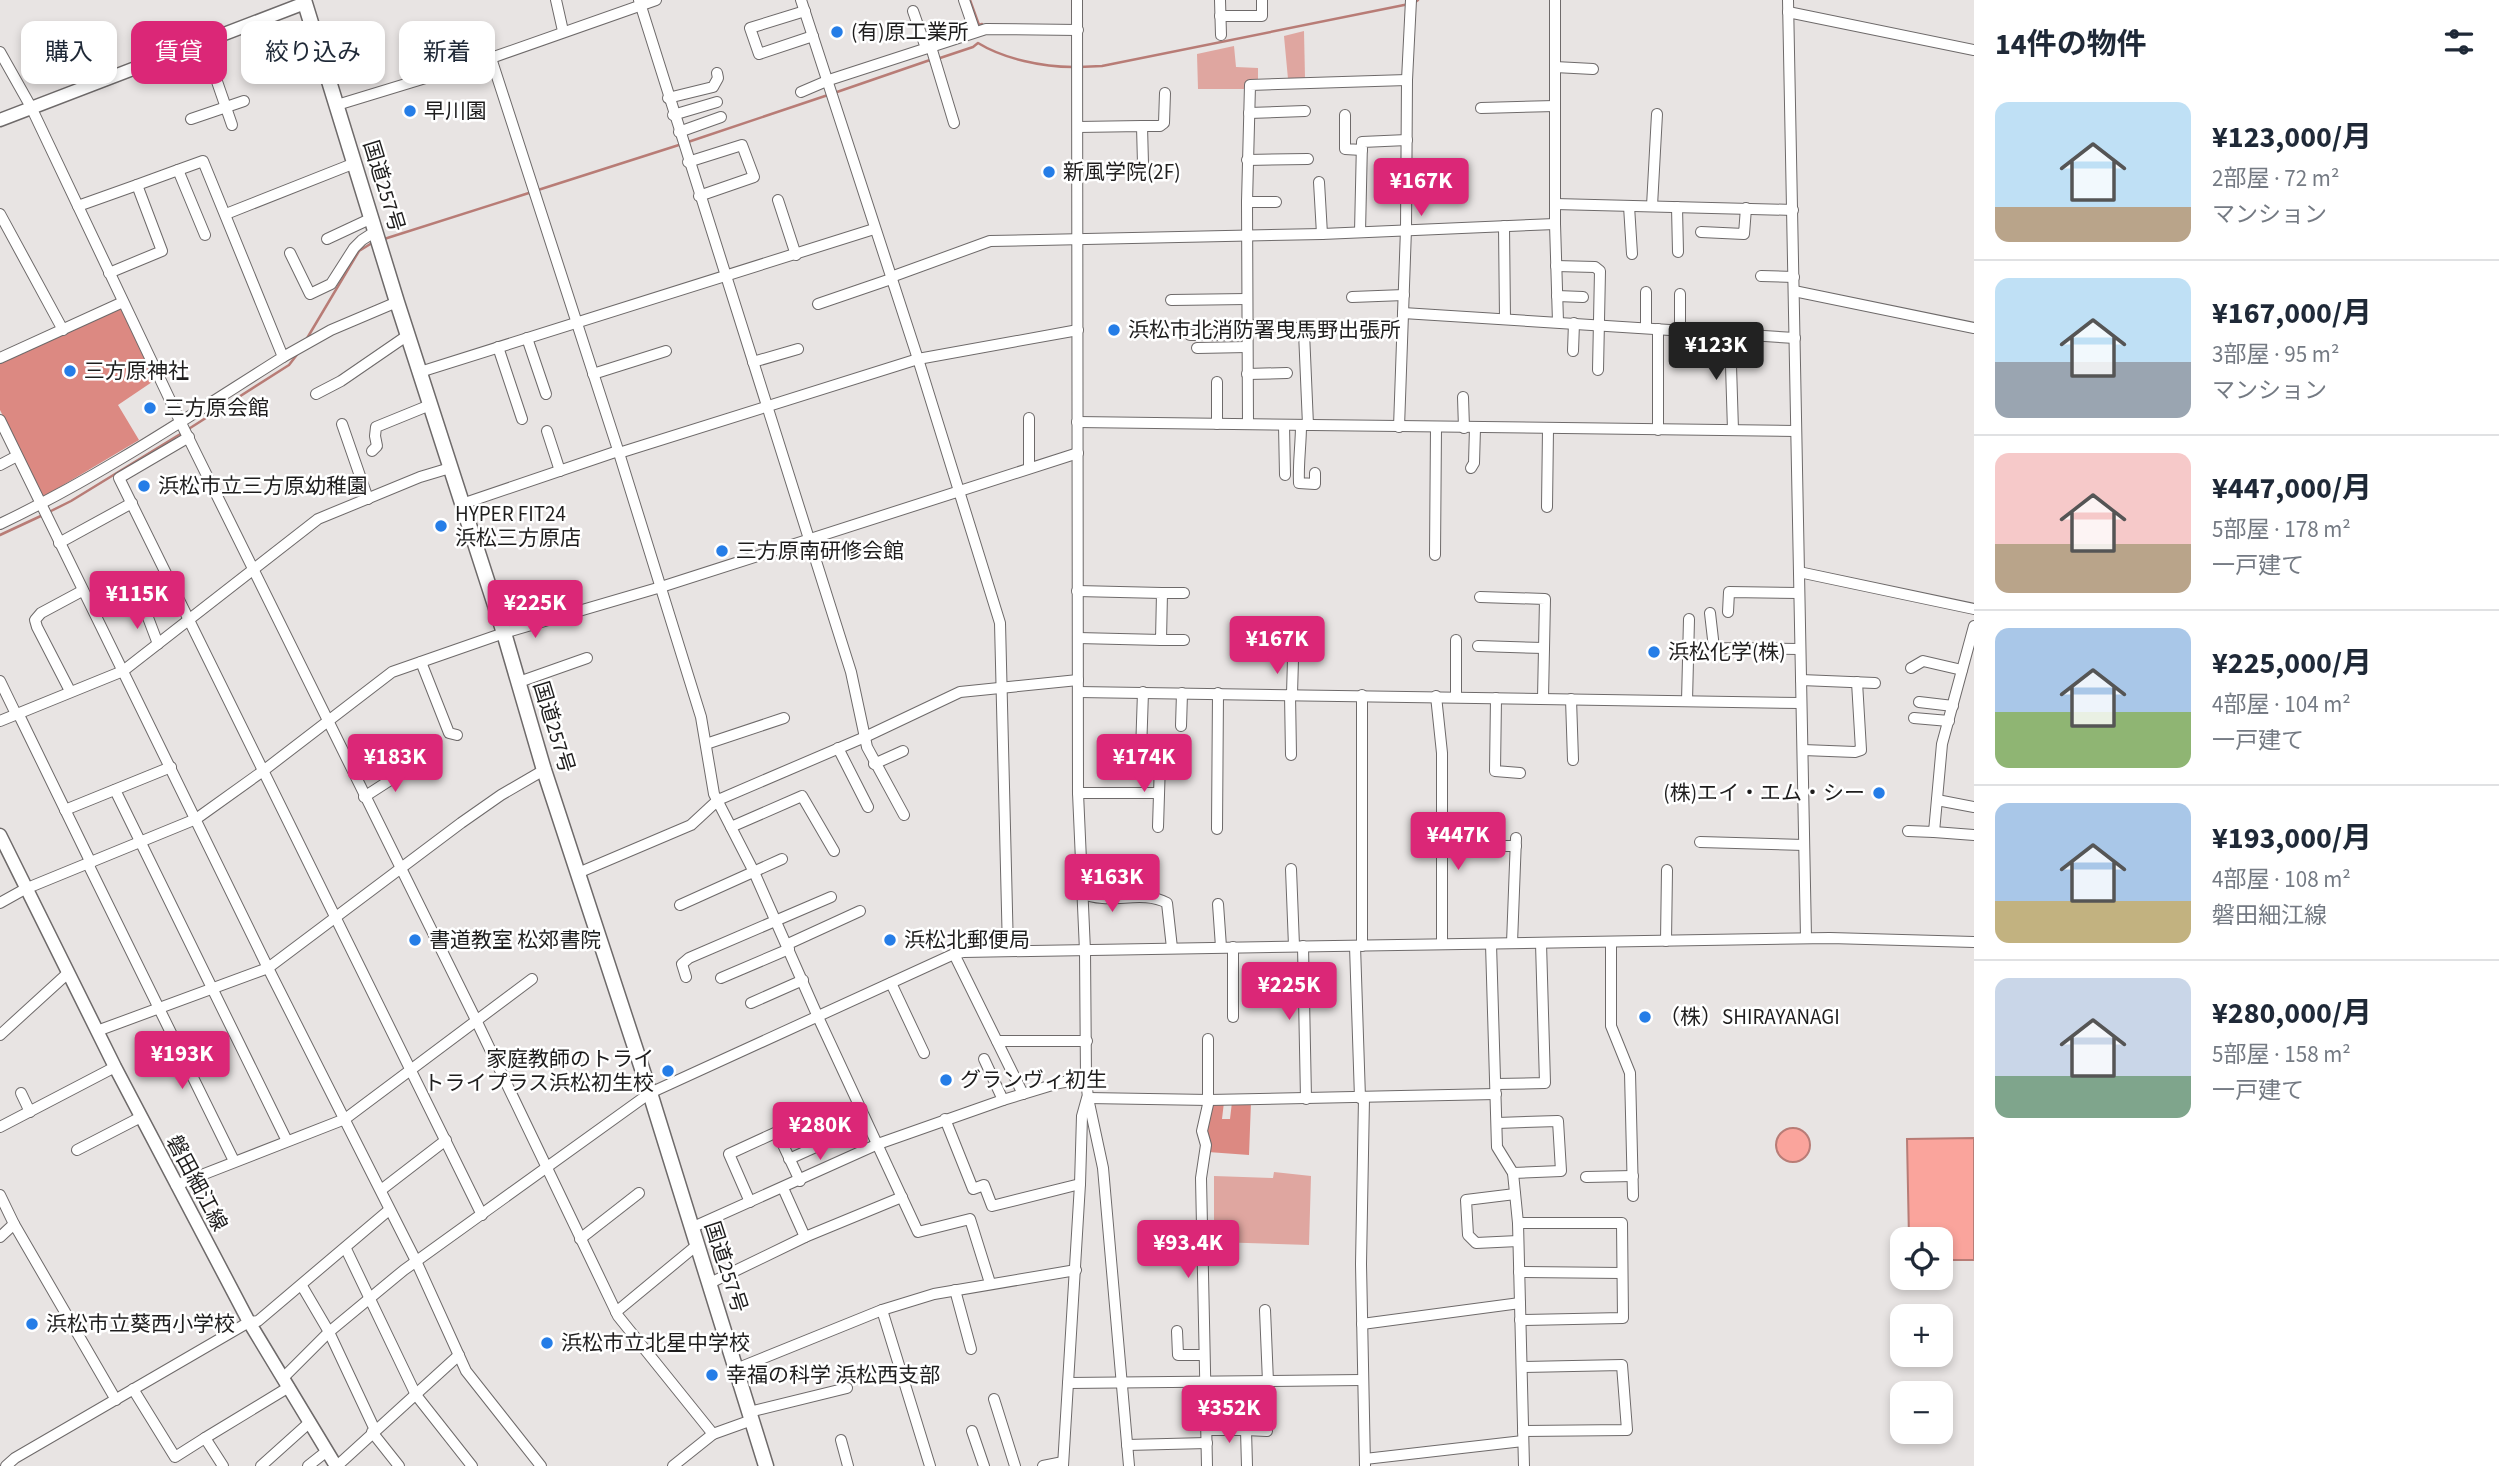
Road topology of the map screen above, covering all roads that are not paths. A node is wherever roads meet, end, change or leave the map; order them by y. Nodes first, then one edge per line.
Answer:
1 (556, 0) edge
2 (656, 0) edge
3 (801, 0) edge
4 (964, 0) edge
5 (1077, 0) edge
6 (1220, 0) edge
7 (1262, 0) edge
8 (1555, 0) edge
9 (1788, 0) edge
10 (305, 1) edge
11 (640, 3) edge
12 (1411, 4) edge
13 (805, 11) junction
14 (913, 11) dead end
15 (1788, 12) junction
16 (1220, 16) junction
17 (1078, 30) junction
18 (979, 31) junction
19 (227, 32) edge
20 (564, 32) junction
21 (1221, 35) dead end
22 (813, 36) junction
23 (929, 48) junction
24 (1974, 50) edge
25 (0, 52) edge
26 (495, 57) edge
27 (1555, 67) junction
28 (131, 69) edge
29 (1593, 69) dead end
30 (495, 70) edge
31 (716, 73) dead end
32 (1407, 80) junction
33 (217, 84) edge
34 (406, 84) edge
35 (831, 90) junction
36 (801, 92) dead end
37 (1165, 93) dead end
38 (668, 98) junction
39 (244, 101) dead end
40 (717, 102) dead end
41 (337, 105) junction
42 (1555, 106) junction
43 (31, 107) junction
44 (225, 107) junction
45 (1481, 108) dead end
46 (1305, 111) dead end
47 (1248, 113) junction
48 (1346, 114) dead end
49 (1657, 114) dead end
50 (674, 115) junction
51 (721, 117) dead end
52 (0, 120) edge
53 (191, 120) dead end
54 (954, 123) dead end
55 (232, 125) dead end
56 (1142, 126) junction
57 (1078, 127) junction
58 (1407, 140) junction
59 (682, 142) junction
60 (1362, 150) junction
61 (1308, 159) dead end
62 (1248, 160) junction
63 (688, 162) junction
64 (355, 163) junction
65 (1143, 164) dead end
66 (178, 170) junction
67 (1319, 182) dead end
68 (137, 185) junction
69 (699, 196) junction
70 (778, 200) dead end
71 (1247, 202) junction
72 (1276, 202) dead end
73 (1555, 204) junction
74 (78, 206) junction
75 (1629, 206) junction
76 (1652, 206) junction
77 (1677, 207) junction
78 (1746, 208) junction
79 (1793, 210) junction
80 (0, 214) edge
81 (226, 214) junction
82 (1555, 224) junction
83 (1504, 226) junction
84 (874, 229) junction
85 (1406, 229) junction
86 (1360, 232) junction
87 (1701, 232) dead end
88 (376, 233) junction
89 (1322, 234) junction
90 (205, 235) dead end
91 (1247, 236) junction
92 (327, 239) dead end
93 (1078, 240) junction
94 (1678, 252) dead end
95 (290, 253) dead end
96 (1632, 254) dead end
97 (796, 255) junction
98 (1556, 266) junction
99 (109, 273) junction
100 (725, 276) junction
101 (1761, 276) dead end
102 (1794, 277) junction
103 (891, 278) junction
104 (1794, 291) junction
105 (1646, 292) dead end
106 (1680, 294) dead end
107 (1404, 295) junction
108 (1557, 296) junction
109 (1352, 297) dead end
110 (1583, 297) dead end
111 (1247, 299) junction
112 (1171, 300) dead end
113 (123, 302) junction
114 (397, 302) junction
115 (818, 304) dead end
116 (1403, 313) junction
117 (1505, 319) junction
118 (1558, 322) junction
119 (576, 323) junction
120 (1574, 323) junction
121 (1599, 325) junction
122 (1646, 328) junction
123 (1658, 328) junction
124 (1974, 328) edge
125 (63, 330) junction
126 (1079, 330) junction
127 (1247, 330) junction
128 (1680, 330) junction
129 (1730, 333) junction
130 (408, 335) junction
131 (1190, 335) dead end
132 (527, 338) junction
133 (1795, 338) junction
134 (498, 347) junction
135 (1247, 347) junction
136 (1197, 348) dead end
137 (798, 349) dead end
138 (666, 351) dead end
139 (1573, 351) dead end
140 (288, 355) junction
141 (0, 358) edge
142 (918, 359) junction
143 (753, 362) junction
144 (1598, 370) dead end
145 (420, 372) junction
146 (1287, 373) dead end
147 (593, 374) junction
148 (1247, 374) junction
149 (1217, 382) dead end
150 (316, 394) dead end
151 (546, 394) dead end
152 (1463, 397) dead end
153 (430, 405) junction
154 (769, 408) junction
155 (1030, 418) dead end
156 (522, 419) dead end
157 (0, 421) edge
158 (180, 421) junction
159 (1077, 422) junction
160 (342, 424) dead end
161 (1217, 424) junction
162 (1248, 424) junction
163 (1284, 425) junction
164 (1304, 425) junction
165 (1399, 427) junction
166 (1436, 427) junction
167 (1470, 428) junction
168 (1548, 429) junction
169 (1658, 430) junction
170 (1733, 430) junction
171 (547, 431) dead end
172 (1796, 431) junction
173 (189, 437) junction
174 (372, 451) dead end
175 (619, 452) junction
176 (1078, 453) junction
177 (17, 456) junction
178 (0, 465) edge
179 (450, 468) junction
180 (1029, 468) junction
181 (1471, 468) dead end
182 (560, 471) junction
183 (1315, 473) dead end
184 (1285, 475) dead end
185 (958, 492) junction
186 (368, 499) junction
187 (132, 503) junction
188 (462, 504) junction
189 (40, 505) junction
190 (1546, 507) dead end
191 (0, 524) edge
192 (809, 539) junction
193 (59, 543) junction
194 (1435, 555) dead end
195 (253, 568) junction
196 (1799, 572) junction
197 (661, 587) junction
198 (82, 591) junction
199 (1077, 591) junction
200 (1162, 593) junction
201 (1184, 593) dead end
202 (1799, 593) junction
203 (1480, 597) dead end
204 (144, 607) dead end
205 (1974, 609) edge
206 (1728, 612) dead end
207 (1710, 613) dead end
208 (1689, 619) dead end
209 (188, 620) junction
210 (1974, 626) edge
211 (504, 634) junction
212 (1078, 638) junction
213 (1161, 640) junction
214 (1184, 640) dead end
215 (1456, 640) dead end
216 (158, 644) junction
217 (1478, 646) dead end
218 (1544, 648) junction
219 (1800, 649) junction
220 (587, 658) dead end
221 (1293, 659) dead end
222 (421, 662) junction
223 (1911, 668) dead end
224 (1962, 670) junction
225 (123, 671) junction
226 (1801, 680) junction
227 (0, 681) edge
228 (519, 682) junction
229 (1857, 682) junction
230 (1875, 683) dead end
231 (1078, 686) junction
232 (1001, 687) junction
233 (70, 691) junction
234 (1143, 692) junction
235 (1182, 693) junction
236 (1219, 693) junction
237 (1291, 694) junction
238 (1362, 695) junction
239 (1436, 696) junction
240 (1456, 697) junction
241 (1496, 698) junction
242 (1543, 698) junction
243 (1572, 699) junction
244 (1687, 701) junction
245 (1919, 702) dead end
246 (1801, 703) junction
247 (1953, 706) junction
248 (17, 714) junction
249 (784, 718) dead end
250 (1914, 718) dead end
251 (0, 721) edge
252 (1949, 721) junction
253 (327, 723) junction
254 (1181, 726) dead end
255 (457, 735) dead end
256 (864, 737) junction
257 (706, 744) junction
258 (838, 748) junction
259 (1803, 750) junction
260 (903, 751) dead end
261 (1141, 752) dead end
262 (1291, 755) dead end
263 (1573, 760) dead end
264 (1160, 762) dead end
265 (874, 764) junction
266 (412, 766) dead end
267 (171, 767) junction
268 (544, 770) junction
269 (263, 771) junction
270 (1520, 773) dead end
271 (115, 790) junction
272 (1078, 793) junction
273 (1159, 793) junction
274 (364, 797) junction
275 (718, 800) junction
276 (1937, 800) junction
277 (868, 807) dead end
278 (1974, 807) edge
279 (65, 810) junction
280 (904, 814) dead end
281 (196, 818) junction
282 (731, 827) junction
283 (1158, 827) dead end
284 (1217, 829) dead end
285 (1908, 831) dead end
286 (1934, 832) junction
287 (0, 835) edge
288 (1974, 835) edge
289 (140, 842) junction
290 (1700, 842) dead end
291 (1804, 845) junction
292 (1475, 846) dead end
293 (834, 851) dead end
294 (782, 859) dead end
295 (1081, 862) junction
296 (1136, 862) dead end
297 (90, 863) junction
298 (1291, 869) dead end
299 (400, 870) junction
300 (1667, 870) dead end
301 (754, 872) junction
302 (579, 873) junction
303 (25, 889) junction
304 (1082, 893) junction
305 (831, 897) dead end
306 (0, 903) edge
307 (1218, 904) dead end
308 (680, 905) dead end
309 (860, 911) dead end
310 (337, 917) junction
311 (776, 919) junction
312 (1806, 938) junction
313 (1666, 941) junction
314 (1611, 942) junction
315 (1974, 942) edge
316 (1512, 943) junction
317 (1541, 943) junction
318 (1442, 944) junction
319 (1491, 944) junction
320 (788, 946) junction
321 (1298, 946) junction
322 (1359, 946) junction
323 (1221, 947) junction
324 (1233, 947) junction
325 (1172, 948) junction
326 (1085, 950) junction
327 (1008, 951) junction
328 (954, 954) junction
329 (268, 968) junction
330 (68, 973) junction
331 (686, 977) dead end
332 (721, 978) dead end
333 (532, 979) dead end
334 (803, 980) junction
335 (891, 983) junction
336 (212, 989) junction
337 (751, 1003) dead end
338 (160, 1007) junction
339 (818, 1017) junction
340 (1233, 1017) dead end
341 (476, 1020) junction
342 (97, 1031) junction
343 (0, 1035) edge
344 (1208, 1039) dead end
345 (997, 1041) junction
346 (1087, 1041) junction
347 (924, 1053) dead end
348 (984, 1059) dead end
349 (115, 1067) junction
350 (411, 1068) junction
351 (1086, 1078) junction
352 (1496, 1089) junction
353 (20, 1093) dead end
354 (650, 1093) junction
355 (1023, 1094) junction
356 (1088, 1098) junction
357 (1306, 1098) junction
358 (1362, 1098) junction
359 (1003, 1100) junction
360 (1208, 1100) junction
361 (30, 1112) junction
362 (141, 1117) junction
363 (345, 1119) junction
364 (946, 1119) junction
365 (1497, 1124) junction
366 (0, 1127) edge
367 (838, 1137) dead end
368 (446, 1140) junction
369 (287, 1141) junction
370 (878, 1144) junction
371 (78, 1150) dead end
372 (789, 1158) junction
373 (234, 1161) junction
374 (547, 1167) junction
375 (1513, 1173) junction
376 (1633, 1176) junction
377 (1586, 1177) dead end
378 (800, 1181) junction
379 (1080, 1184) junction
380 (176, 1185) junction
381 (783, 1188) junction
382 (380, 1190) junction
383 (639, 1193) dead end
384 (1515, 1194) junction
385 (0, 1195) edge
386 (1633, 1196) dead end
387 (902, 1197) junction
388 (750, 1202) junction
389 (389, 1210) junction
390 (482, 1215) junction
391 (1518, 1223) junction
392 (14, 1224) junction
393 (691, 1228) junction
394 (0, 1237) edge
395 (805, 1237) junction
396 (579, 1239) junction
397 (1518, 1241) junction
398 (697, 1245) junction
399 (345, 1249) junction
400 (416, 1261) junction
401 (1076, 1270) junction
402 (1519, 1272) junction
403 (1622, 1273) junction
404 (990, 1283) junction
405 (708, 1284) junction
406 (302, 1286) junction
407 (955, 1290) junction
408 (370, 1297) junction
409 (1520, 1303) junction
410 (882, 1310) junction
411 (1265, 1310) dead end
412 (616, 1312) junction
413 (1520, 1320) junction
414 (250, 1322) junction
415 (1363, 1324) junction
416 (1177, 1331) dead end
417 (329, 1332) junction
418 (971, 1349) dead end
419 (459, 1355) junction
420 (1205, 1355) junction
421 (1521, 1367) junction
422 (736, 1369) junction
423 (1362, 1380) junction
424 (286, 1382) junction
425 (1268, 1382) junction
426 (1068, 1383) junction
427 (1205, 1383) junction
428 (1121, 1384) junction
429 (847, 1388) dead end
430 (133, 1389) junction
431 (416, 1395) junction
432 (994, 1399) dead end
433 (116, 1400) junction
434 (751, 1416) junction
435 (310, 1422) junction
436 (1207, 1430) junction
437 (1246, 1430) junction
438 (373, 1431) junction
439 (972, 1431) dead end
440 (1266, 1431) dead end
441 (713, 1434) junction
442 (1523, 1436) junction
443 (205, 1438) junction
444 (841, 1440) dead end
445 (1207, 1443) junction
446 (1127, 1445) junction
447 (327, 1451) junction
448 (1365, 1462) edge
449 (1063, 1464) edge
450 (6, 1466) edge
451 (223, 1466) edge
452 (261, 1466) edge
453 (308, 1466) edge
454 (337, 1466) edge
455 (399, 1466) edge
456 (472, 1466) edge
457 (541, 1466) edge
458 (673, 1466) edge
459 (766, 1466) edge
460 (848, 1466) edge
461 (930, 1466) edge
462 (984, 1466) edge
463 (1016, 1466) edge
464 (1043, 1466) edge
465 (1129, 1466) edge
466 (1207, 1466) edge
467 (1247, 1466) edge
468 (1524, 1466) edge

1 - 20 street
2 - 11 street
3 - 13 street
4 - 18 street
5 - 17 street
6 - 16 street
7 - 16 street
8 - 27 street
9 - 15 street
10 - 19 main road
10 - 41 highway, 国道257号
11 - 20 street
11 - 38 street
12 - 32 street
13 - 22 street
13 - 22 street
14 - 23 street
15 - 24 street
15 - 79 street
16 - 21 street
17 - 18 street
17 - 57 street
18 - 23 street
20 - 26 street
22 - 35 street
23 - 35 street
23 - 54 street
25 - 43 street
27 - 29 street
27 - 42 street
28 - 43 main road
30 - 119 street
31 - 38 street
32 - 47 street
32 - 58 street
33 - 44 street
34 - 41 street
35 - 36 street
35 - 84 street
37 - 56 street
38 - 50 street
39 - 44 street
40 - 50 street
41 - 64 highway, 国道257号
42 - 45 street
42 - 73 street
43 - 52 main road
43 - 74 street
44 - 53 street
44 - 55 street
46 - 47 street
47 - 62 street
48 - 60 street
49 - 76 street
50 - 59 street
51 - 59 street
56 - 57 street
56 - 65 street
57 - 93 street
58 - 60 street
58 - 85 street
59 - 63 street
60 - 86 street
61 - 62 street
62 - 71 street
63 - 69 street
63 - 69 street
64 - 81 street
64 - 88 highway, 国道257号
66 - 68 street
66 - 81 street
66 - 90 street
67 - 89 street
68 - 74 street
68 - 99 street
69 - 100 street
70 - 97 street
71 - 72 street
71 - 91 street
73 - 75 street
73 - 82 street
74 - 99 street
75 - 76 street
75 - 96 street
76 - 77 street
77 - 78 street
77 - 94 street
78 - 79 street
78 - 87 street
79 - 102 street
80 - 125 street
81 - 140 street
82 - 83 street
82 - 98 street
83 - 85 street
83 - 117 street
84 - 97 street
84 - 103 street
85 - 86 street
85 - 107 street
86 - 89 street
88 - 92 street
88 - 95 street
88 - 114 highway, 国道257号
89 - 91 street
91 - 93 street
91 - 111 street
93 - 103 street
93 - 126 street
97 - 100 street
98 - 108 street
98 - 121 street
99 - 113 street
100 - 119 street
100 - 143 street
101 - 102 street
102 - 104 street
103 - 115 street
103 - 142 street
104 - 124 street
104 - 133 street
105 - 122 street
106 - 128 street
107 - 109 street
107 - 116 street
108 - 110 street
108 - 118 street
111 - 112 street
111 - 127 street
113 - 125 street
113 - 158 street
114 - 130 highway, 国道257号
114 - 140 street
116 - 117 street
116 - 165 street
117 - 118 street
118 - 120 street
119 - 132 street
119 - 147 street
120 - 121 street
120 - 139 street
121 - 122 street
121 - 144 street
122 - 123 street
123 - 128 street
123 - 169 street
125 - 141 street
126 - 142 street
126 - 159 street
127 - 131 street
127 - 135 street
127 - 164 street
128 - 129 street
129 - 133 street
129 - 170 street
130 - 145 highway, 国道257号
130 - 150 street
132 - 134 street
132 - 151 street
133 - 172 street
134 - 145 street
134 - 156 street
135 - 136 street
135 - 148 street
137 - 143 street
138 - 147 street
140 - 158 street
142 - 154 street
142 - 185 street
143 - 154 street
145 - 153 highway, 国道257号
146 - 148 street
147 - 175 street
148 - 162 street
149 - 161 street
152 - 167 street
153 - 174 street
153 - 179 highway, 国道257号
154 - 175 street
154 - 192 street
155 - 180 street
157 - 177 street
158 - 173 street
158 - 189 street
159 - 161 street
159 - 176 street
160 - 186 street
161 - 162 street
162 - 163 street
163 - 164 street
163 - 184 street
164 - 165 street
164 - 183 street
165 - 166 street
166 - 167 street
166 - 194 street
167 - 168 street
167 - 181 street
168 - 169 street
168 - 190 street
169 - 170 street
170 - 172 street
171 - 182 street
172 - 196 street
173 - 187 street
173 - 195 street
175 - 182 street
175 - 197 street
176 - 180 street
176 - 199 street
177 - 178 street
177 - 189 street
179 - 186 street
179 - 188 highway, 国道257号
180 - 185 street
182 - 188 street
185 - 192 street
185 - 232 street
186 - 195 street
187 - 193 street
187 - 209 street
188 - 211 highway, 国道257号
189 - 191 street
189 - 193 street
192 - 197 street
192 - 256 street
193 - 198 street
195 - 209 street
195 - 253 street
196 - 202 street
196 - 205 street
197 - 211 street
197 - 257 street
198 - 225 street
198 - 233 street
199 - 200 street
199 - 212 street
200 - 201 street
200 - 213 street
202 - 206 street
202 - 219 street
203 - 218 street
204 - 216 street
207 - 219 street
208 - 244 street
209 - 216 street
209 - 269 street
210 - 224 street
211 - 222 street
211 - 228 highway, 国道257号
212 - 213 street
212 - 231 street
213 - 214 street
215 - 240 street
216 - 225 street
217 - 218 street
218 - 242 street
219 - 226 street
220 - 228 street
221 - 237 street
222 - 253 street
222 - 255 street
223 - 224 street
224 - 247 street
225 - 233 street
225 - 267 street
226 - 229 street
226 - 246 street
227 - 248 street
228 - 268 highway, 国道257号
229 - 230 street
229 - 259 street
231 - 232 street
231 - 234 street
231 - 272 street
232 - 256 street
232 - 327 street
233 - 248 street
234 - 235 street
234 - 261 street
235 - 236 street
235 - 254 street
236 - 237 street
236 - 284 street
237 - 238 street
237 - 262 street
238 - 239 street
238 - 322 street
239 - 240 street
239 - 318 street
240 - 241 street
241 - 242 street
241 - 270 street
242 - 243 street
243 - 244 street
243 - 263 street
244 - 246 street
245 - 247 street
246 - 259 street
247 - 252 street
248 - 251 street
248 - 279 street
249 - 257 street
250 - 252 street
252 - 276 street
253 - 269 street
253 - 274 street
256 - 258 street
256 - 265 street
257 - 275 street
258 - 275 street
258 - 277 street
259 - 291 street
260 - 265 street
264 - 273 street
265 - 280 street
266 - 274 street
267 - 271 street
267 - 281 street
268 - 299 street
268 - 302 highway, 国道257号
269 - 281 street
269 - 310 street
271 - 279 street
271 - 289 street
272 - 273 street
272 - 295 street
273 - 283 street
274 - 299 street
275 - 282 street
275 - 302 street
276 - 278 street
276 - 286 street
279 - 297 street
281 - 289 street
281 - 329 street
282 - 293 street
282 - 301 street
285 - 286 street
286 - 288 street
287 - 303 main road, 磐田細江線
289 - 297 street
289 - 336 street
290 - 291 street
291 - 312 street
292 - 316 street
294 - 301 street
295 - 296 street
295 - 304 street
297 - 303 street
297 - 338 street
298 - 321 street
299 - 310 street
299 - 341 street
300 - 313 street
301 - 308 street
301 - 311 street
302 - 354 highway, 国道257号
303 - 306 street
303 - 330 main road, 磐田細江線
304 - 325 street
304 - 326 street
305 - 311 street
307 - 323 street
309 - 320 street
310 - 329 street
310 - 350 street
311 - 320 street
311 - 331 street
312 - 313 street
312 - 315 street
313 - 314 street
314 - 317 street
314 - 376 street
316 - 317 street
316 - 319 street
317 - 352 street
318 - 319 street
318 - 322 street
319 - 352 street
320 - 332 street
320 - 334 street
321 - 322 street
321 - 324 street
321 - 357 street
322 - 358 street
323 - 324 street
323 - 325 street
324 - 340 street
325 - 326 street
326 - 327 street
326 - 346 street
327 - 328 street
328 - 335 street
328 - 345 street
329 - 336 street
329 - 363 street
330 - 342 main road, 磐田細江線
330 - 343 street
333 - 341 street
334 - 337 street
334 - 339 street
335 - 339 street
335 - 347 street
336 - 338 street
336 - 369 street
338 - 342 street
338 - 373 street
339 - 354 street
339 - 370 street
341 - 350 street
341 - 374 street
342 - 349 main road, 磐田細江線
344 - 360 street
345 - 346 street
345 - 355 street
346 - 351 street
348 - 359 street
349 - 361 street
349 - 362 main road, 磐田細江線
350 - 363 street
350 - 368 street
351 - 355 street
351 - 356 street
352 - 358 street
352 - 365 street
353 - 361 street
354 - 374 street
354 - 393 highway, 国道257号
355 - 359 street
356 - 360 street
356 - 379 street
356 - 428 street
357 - 358 street
357 - 360 street
358 - 415 street
359 - 364 street
360 - 420 street
361 - 366 street
362 - 371 street
362 - 380 main road, 磐田細江線
363 - 369 street
363 - 382 street
364 - 370 street
364 - 379 street
365 - 375 street
365 - 375 street
367 - 372 street
368 - 382 street
368 - 390 street
369 - 373 street
370 - 378 street
370 - 387 street
372 - 378 street
372 - 388 street
373 - 380 street
374 - 390 street
374 - 396 street
375 - 384 street
376 - 377 street
376 - 386 street
378 - 381 street
379 - 401 street
380 - 414 main road, 磐田細江線
381 - 388 street
381 - 395 street
382 - 389 street
383 - 396 street
384 - 391 street
384 - 397 street
385 - 392 street
387 - 395 street
387 - 404 street
388 - 393 street
389 - 399 street
389 - 400 street
390 - 400 street
391 - 397 street
391 - 403 street
392 - 394 street
392 - 433 street
393 - 398 highway, 国道257号
395 - 405 street
396 - 412 street
397 - 402 street
398 - 405 highway, 国道257号
398 - 412 street
399 - 406 street
399 - 408 street
400 - 408 street
400 - 419 street
401 - 404 street
401 - 426 street
402 - 403 street
402 - 409 street
403 - 413 street
404 - 407 street
405 - 422 highway, 国道257号
406 - 414 street
406 - 417 street
407 - 410 street
407 - 418 street
408 - 417 street
408 - 431 street
409 - 413 street
409 - 415 street
410 - 422 street
410 - 461 street
411 - 425 street
412 - 441 street
413 - 421 street
414 - 424 main road, 磐田細江線
414 - 430 street
415 - 423 street
416 - 420 street
417 - 424 street
417 - 438 street
419 - 431 street
419 - 457 street
420 - 427 street
421 - 442 street
421 - 442 street
422 - 434 highway, 国道257号
423 - 425 street
423 - 448 street
424 - 435 main road, 磐田細江線
424 - 443 street
425 - 427 street
426 - 428 street
426 - 449 street
427 - 428 street
427 - 436 street
428 - 446 street
429 - 434 street
430 - 433 street
430 - 443 street
431 - 438 street
431 - 456 street
432 - 463 street
433 - 450 street
434 - 441 street
434 - 459 highway, 国道257号
435 - 447 main road, 磐田細江線
435 - 452 street
436 - 437 street
436 - 445 street
437 - 440 street
437 - 467 street
438 - 454 street
438 - 455 street
439 - 462 street
441 - 458 street
442 - 448 street
442 - 468 street
443 - 451 street
444 - 460 street
445 - 446 street
445 - 466 street
446 - 465 street
447 - 453 street
447 - 454 main road, 磐田細江線
449 - 464 street

